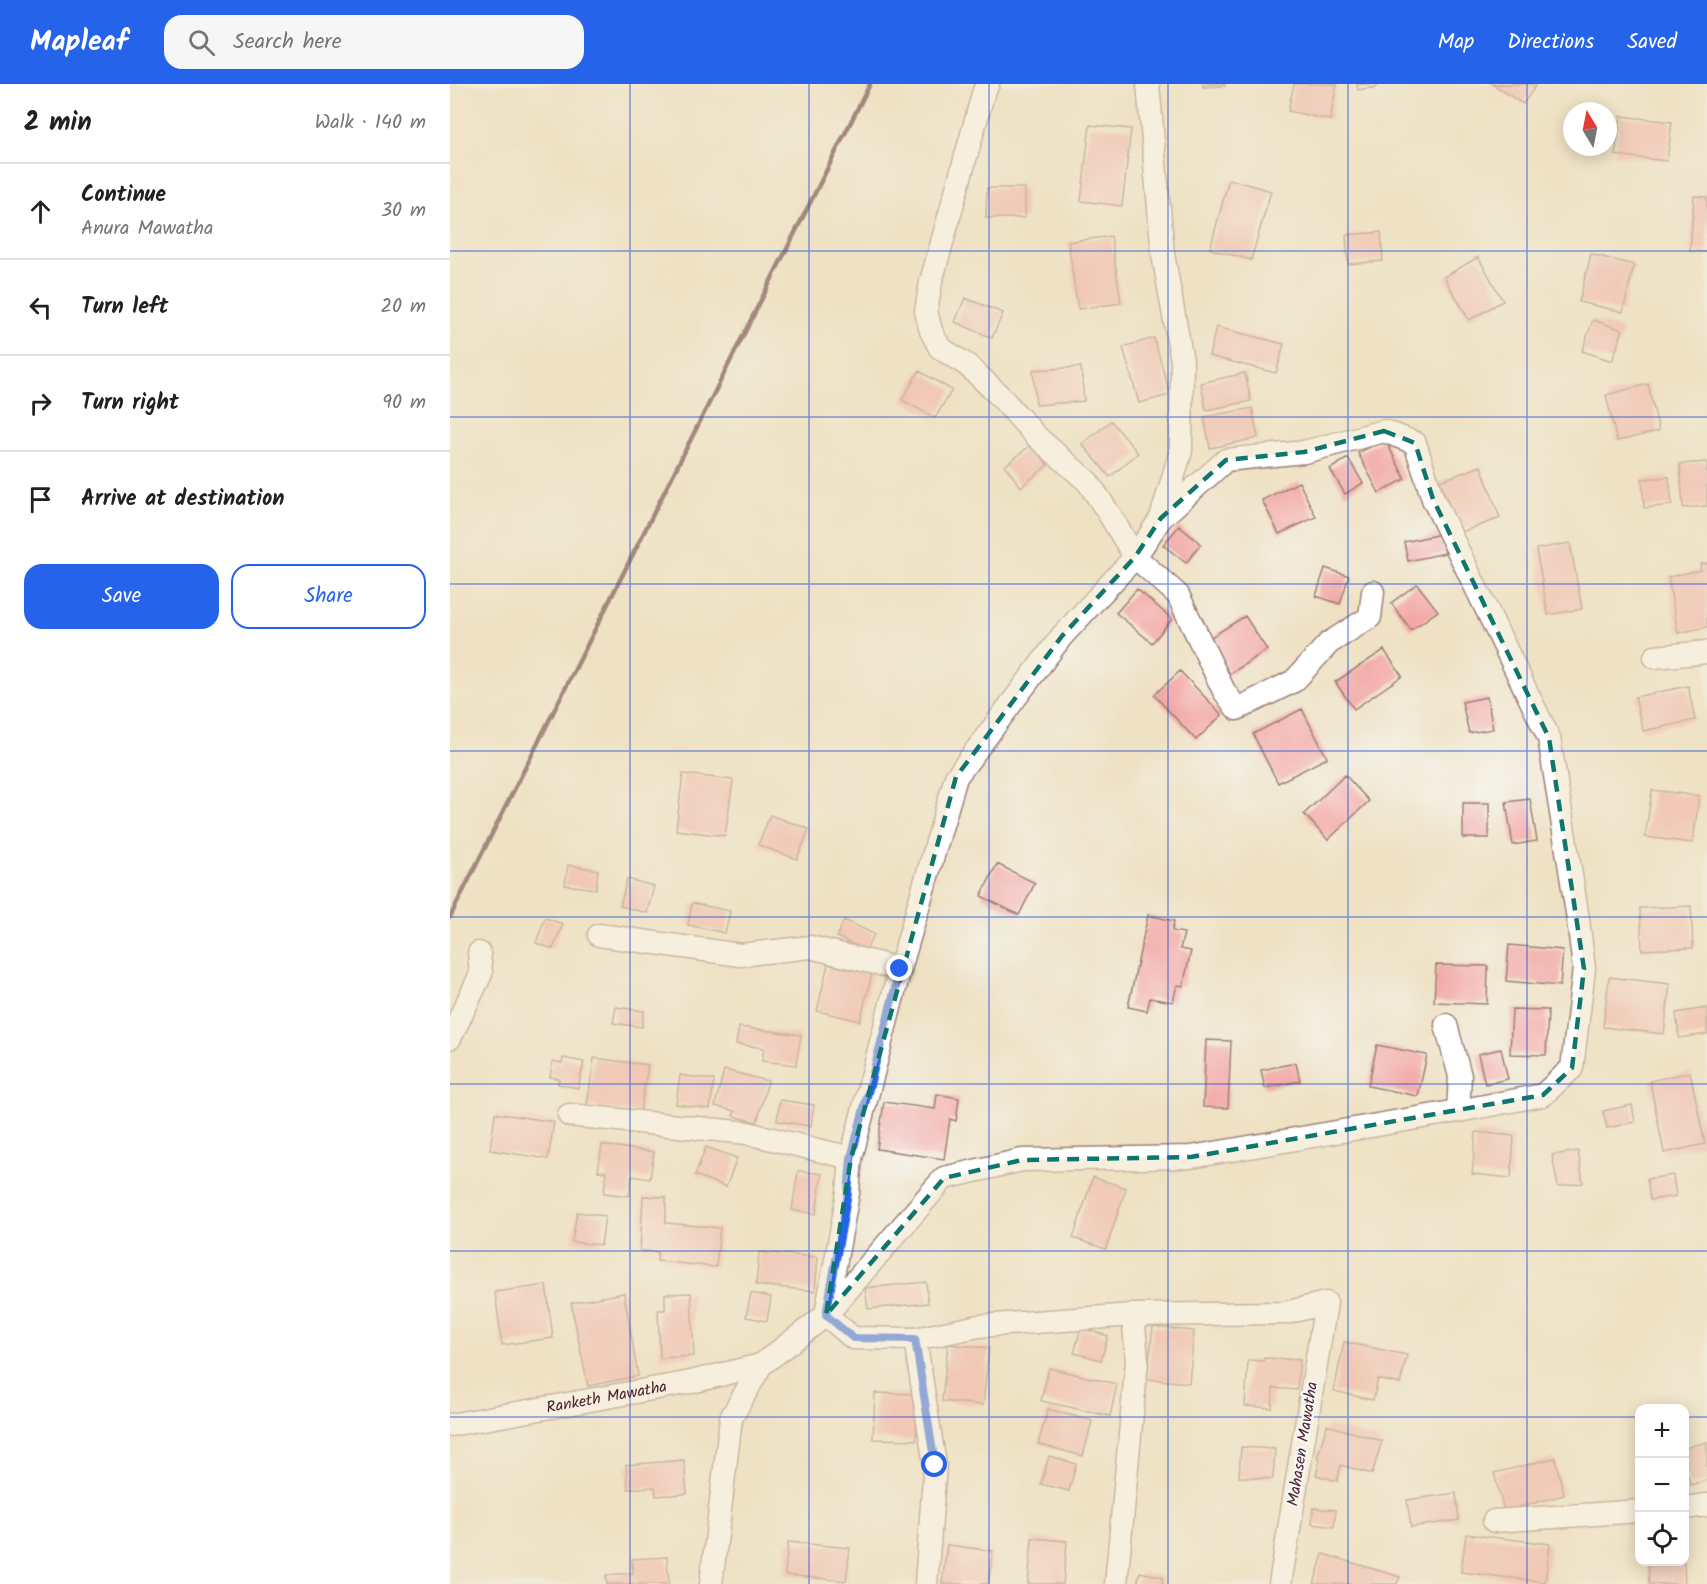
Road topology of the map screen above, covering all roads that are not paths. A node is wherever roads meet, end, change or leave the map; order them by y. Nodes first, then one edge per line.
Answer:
1 (988, 84) edge
2 (1148, 84) edge
3 (1161, 518) junction
4 (1135, 557) junction
5 (1373, 592) dead end
6 (1707, 652) edge
7 (1654, 657) dead end
8 (599, 935) dead end
9 (480, 953) dead end
10 (900, 969) junction
11 (1446, 1025) dead end
12 (450, 1038) edge
13 (1458, 1112) junction
14 (569, 1115) dead end
15 (851, 1158) junction
16 (826, 1315) junction
17 (1133, 1315) junction
18 (915, 1339) junction
19 (761, 1365) junction
20 (450, 1425) edge
21 (1707, 1505) edge
22 (1689, 1507) edge
23 (1635, 1511) edge
24 (1494, 1521) dead end
25 (711, 1584) edge
26 (926, 1584) edge
27 (1116, 1584) edge
28 (1280, 1584) edge

1 - 4 street
2 - 3 street
3 - 4 street
3 - 13 street
4 - 5 street
4 - 10 street
6 - 7 street
8 - 10 street
9 - 12 street
10 - 15 street
11 - 13 street
13 - 16 street
14 - 15 street
15 - 16 street
16 - 18 street
16 - 19 street
17 - 18 street
17 - 27 street
17 - 28 street, Mahasen Mawatha
18 - 26 street
19 - 20 street, Ranketh Mawatha
19 - 25 street
21 - 22 street
23 - 24 street

